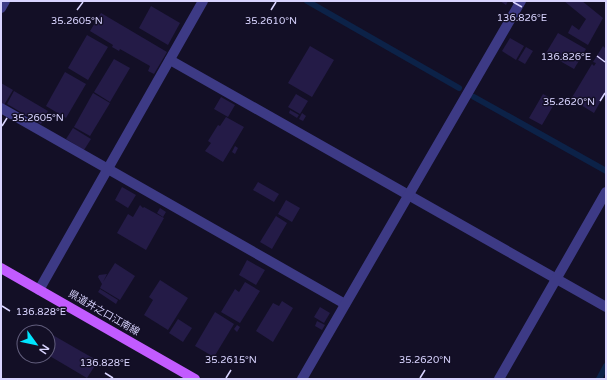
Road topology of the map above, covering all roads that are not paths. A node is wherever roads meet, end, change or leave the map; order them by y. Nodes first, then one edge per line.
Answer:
1 (5, 1) edge
2 (203, 1) edge
3 (521, 1) edge
4 (1, 8) edge
5 (170, 60) junction
6 (1, 108) edge
7 (108, 170) junction
8 (606, 192) edge
9 (409, 195) junction
10 (1, 268) edge
11 (556, 279) junction
12 (39, 290) junction
13 (345, 304) junction
14 (606, 307) edge
15 (191, 378) edge
16 (302, 379) edge
17 (499, 379) edge

1 - 4 street
2 - 5 street
3 - 9 street
5 - 7 street
5 - 9 street
6 - 7 street
7 - 12 street
7 - 13 street
8 - 11 street
9 - 11 street
9 - 13 street
10 - 12 main road, 県道井之口江南線
11 - 14 street
11 - 17 street
12 - 15 main road, 県道井之口江南線
13 - 16 street

